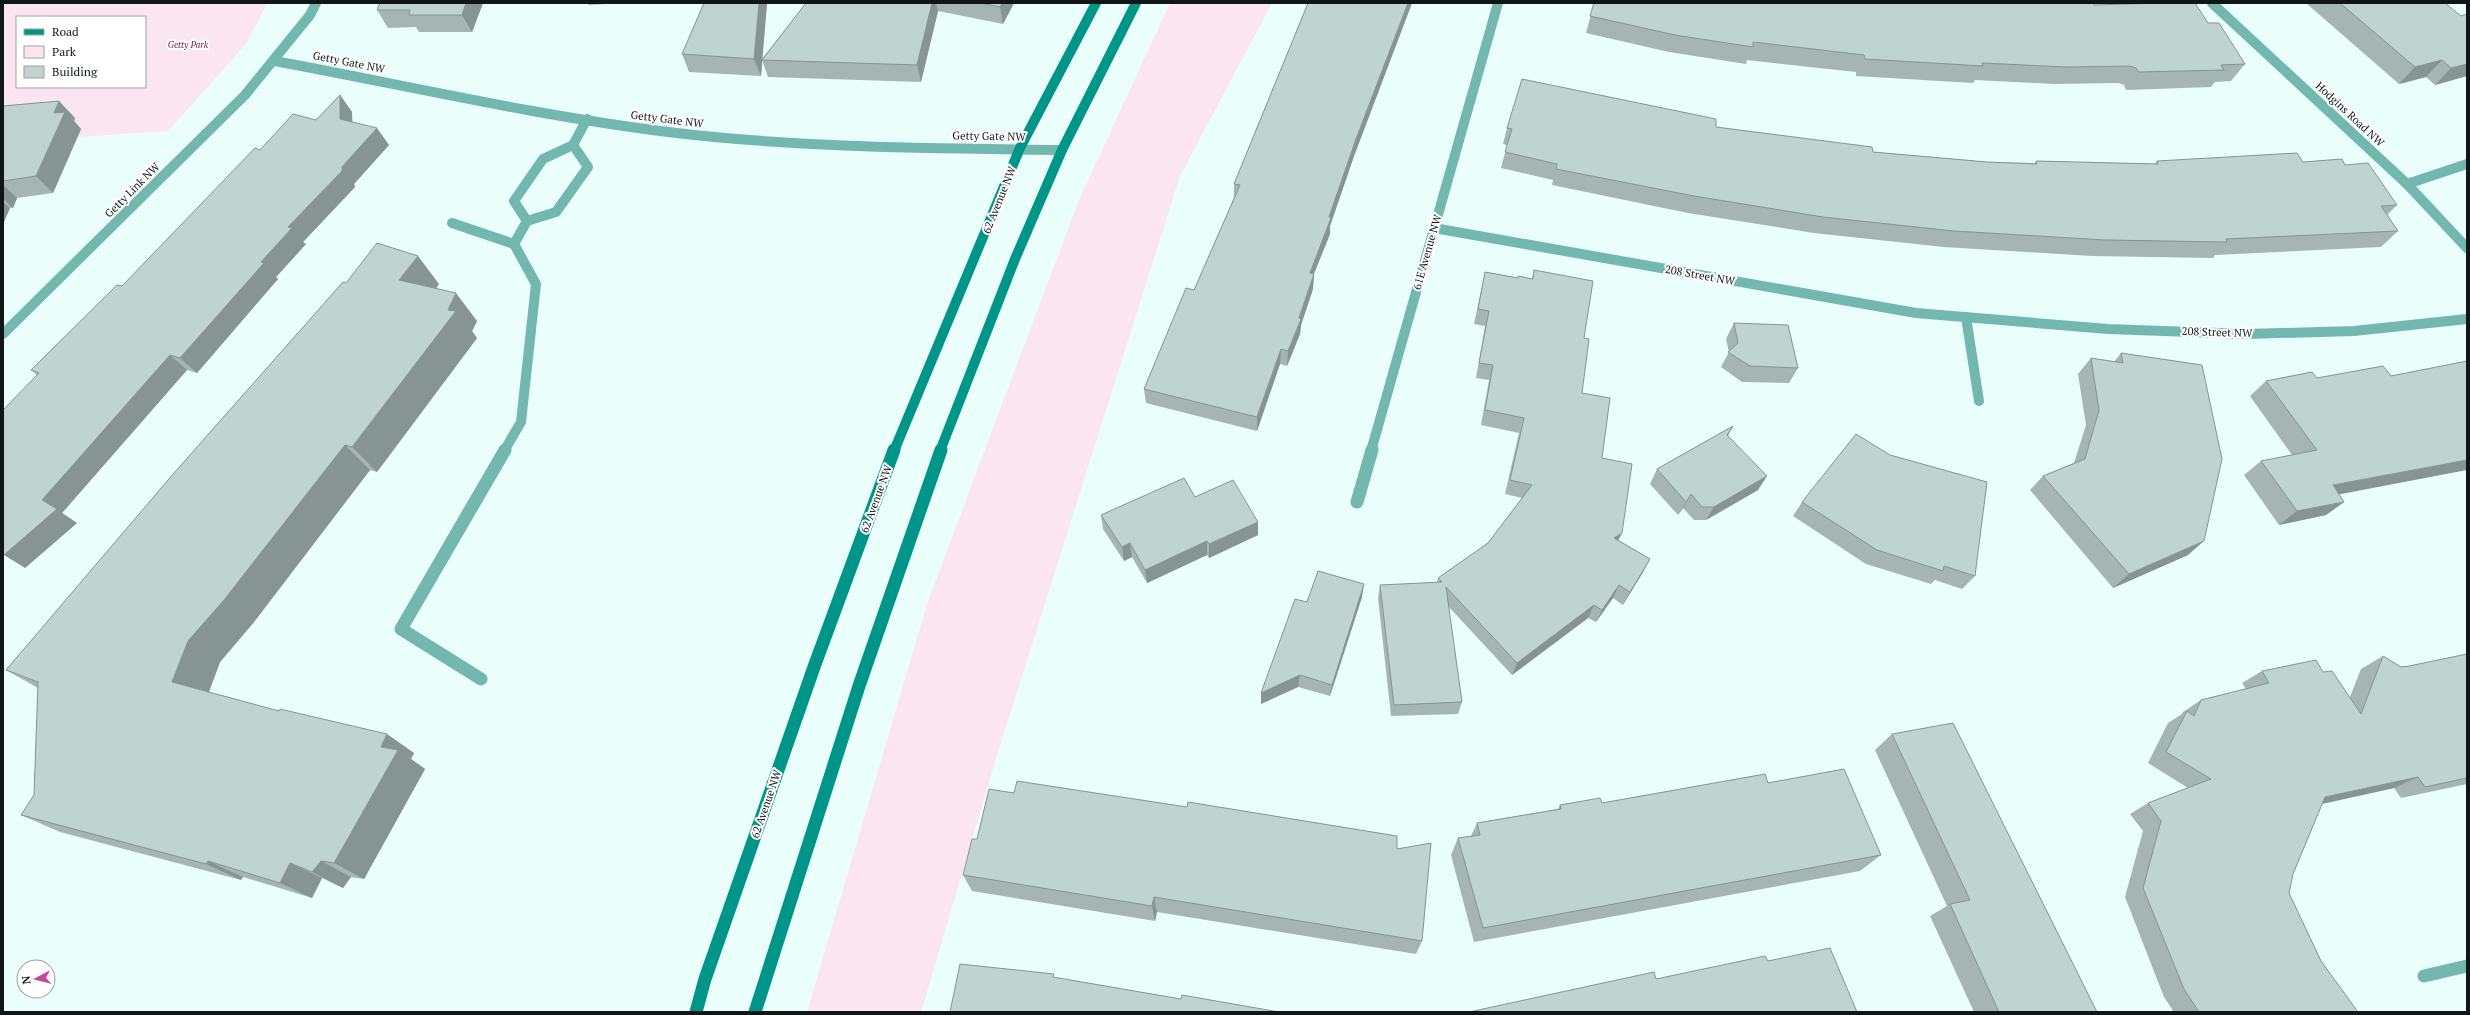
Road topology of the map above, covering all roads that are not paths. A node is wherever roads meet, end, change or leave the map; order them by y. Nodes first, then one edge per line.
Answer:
1 (316, 3) edge
2 (1096, 3) edge
3 (1136, 3) edge
4 (1498, 3) edge
5 (2212, 3) edge
6 (275, 60) junction
7 (587, 119) junction
8 (573, 145) junction
9 (1020, 148) junction
10 (1062, 150) junction
11 (2467, 164) edge
12 (2407, 184) junction
13 (527, 221) junction
14 (452, 223) dead end
15 (1434, 228) junction
16 (514, 244) junction
17 (2467, 248) edge
18 (1966, 317) junction
19 (2467, 319) edge
20 (3, 334) edge
21 (1979, 401) dead end
22 (1357, 502) dead end
23 (481, 679) dead end
24 (2467, 966) edge
25 (2424, 976) dead end
26 (696, 1012) edge
27 (755, 1012) edge

1 - 6 street, Getty Link NW
2 - 9 main road, 62 Avenue NW
3 - 10 main road
4 - 15 street, 61E Avenue NW
5 - 12 street, Hodgins Road NW
6 - 7 street, Getty Gate NW
6 - 20 street, Getty Link NW
7 - 8 street
7 - 9 street, Getty Gate NW
8 - 13 street
8 - 13 street
9 - 10 street, Getty Gate NW
9 - 26 main road, 62 Avenue NW
10 - 27 main road
11 - 12 street
12 - 17 street, Hodgins Road NW
13 - 16 street
14 - 16 street
15 - 18 street, 208 Street NW
15 - 22 street, 61E Avenue NW
16 - 23 street
18 - 19 street, 208 Street NW
18 - 21 street
24 - 25 street

